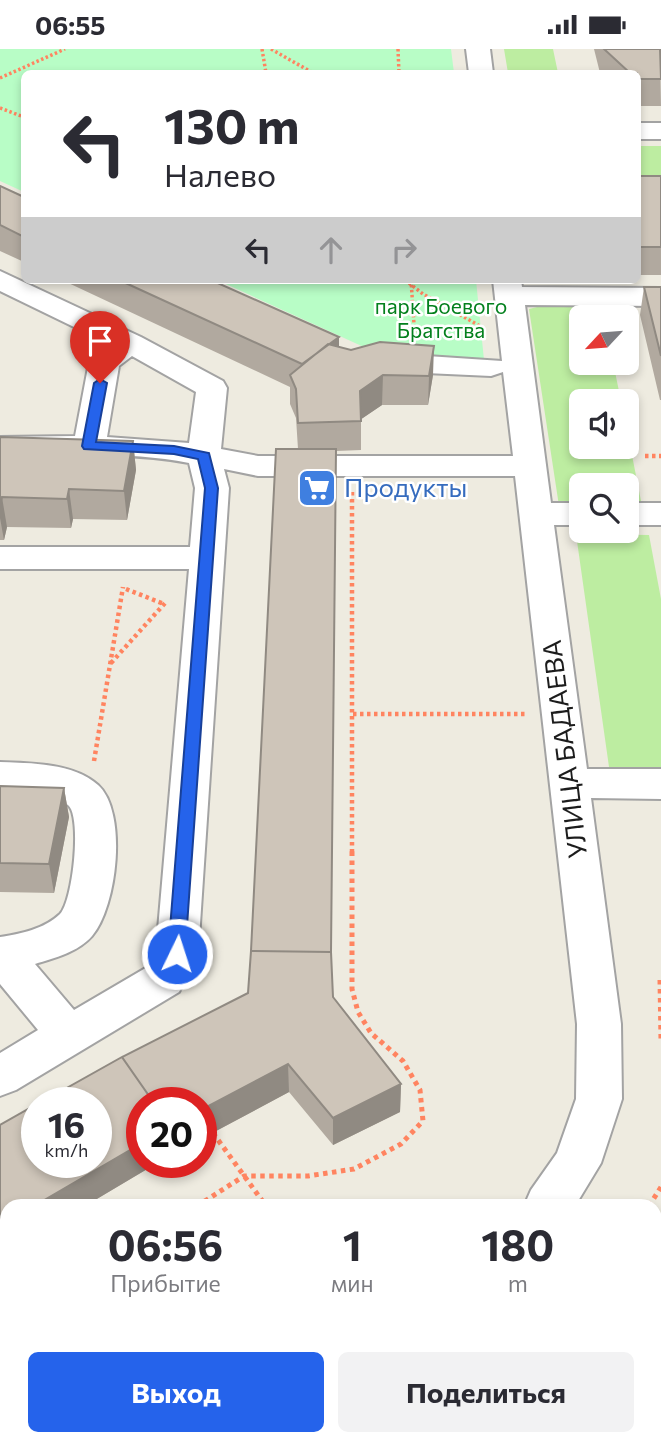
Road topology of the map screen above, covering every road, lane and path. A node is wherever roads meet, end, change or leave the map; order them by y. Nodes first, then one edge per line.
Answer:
1 (65, 49) edge
2 (262, 49) edge
3 (271, 49) edge
4 (398, 49) edge
5 (478, 49) edge
6 (266, 70) edge
7 (308, 70) edge
8 (400, 70) edge
9 (481, 70) edge
10 (0, 78) edge
11 (0, 108) edge
12 (21, 116) edge
13 (641, 131) edge
14 (661, 131) edge
15 (0, 279) edge
16 (412, 284) edge
17 (414, 284) edge
18 (508, 288) edge
19 (661, 296) edge
20 (487, 330) dead end
21 (130, 343) junction
22 (357, 356) edge
23 (417, 364) junction
24 (491, 367) dead end
25 (89, 446) junction
26 (0, 447) edge
27 (204, 456) junction
28 (645, 456) dead end
29 (661, 456) edge
30 (351, 466) junction
31 (530, 466) junction
32 (536, 514) junction
33 (569, 514) edge
34 (639, 514) edge
35 (661, 514) edge
36 (0, 558) edge
37 (205, 558) junction
38 (125, 573) junction
39 (164, 604) junction
40 (110, 664) junction
41 (353, 714) junction
42 (527, 714) dead end
43 (0, 777) edge
44 (569, 783) junction
45 (661, 784) edge
46 (88, 799) junction
47 (1, 954) edge
48 (660, 981) edge
49 (70, 1036) junction
50 (661, 1040) edge
51 (0, 1076) edge
52 (217, 1139) edge
53 (244, 1176) junction
54 (208, 1199) edge
55 (261, 1199) edge
56 (553, 1199) edge

1 - 10 path
2 - 6 path
3 - 7 path
4 - 8 path
5 - 9 street
11 - 12 path
13 - 14 street
15 - 21 street
16 - 23 path
17 - 20 path
18 - 19 street
18 - 31 street, УЛИЦА БАДАЕВА
21 - 25 street
21 - 27 street
22 - 23 street
23 - 24 street
25 - 26 street
25 - 27 street
27 - 30 street
27 - 37 street
28 - 29 path
30 - 31 street
30 - 41 path
31 - 32 street, УЛИЦА БАДАЕВА
32 - 33 street
32 - 44 street, УЛИЦА БАДАЕВА
34 - 35 street
36 - 38 street
37 - 38 street
37 - 39 path
37 - 49 street
38 - 39 path
38 - 40 path
39 - 40 path
40 - 46 path
41 - 42 path
41 - 53 path
43 - 46 street
44 - 45 street
44 - 56 street, УЛИЦА БАДАЕВА
46 - 47 street
47 - 49 street
48 - 50 path
49 - 51 street
52 - 53 path
53 - 54 path
53 - 55 path

